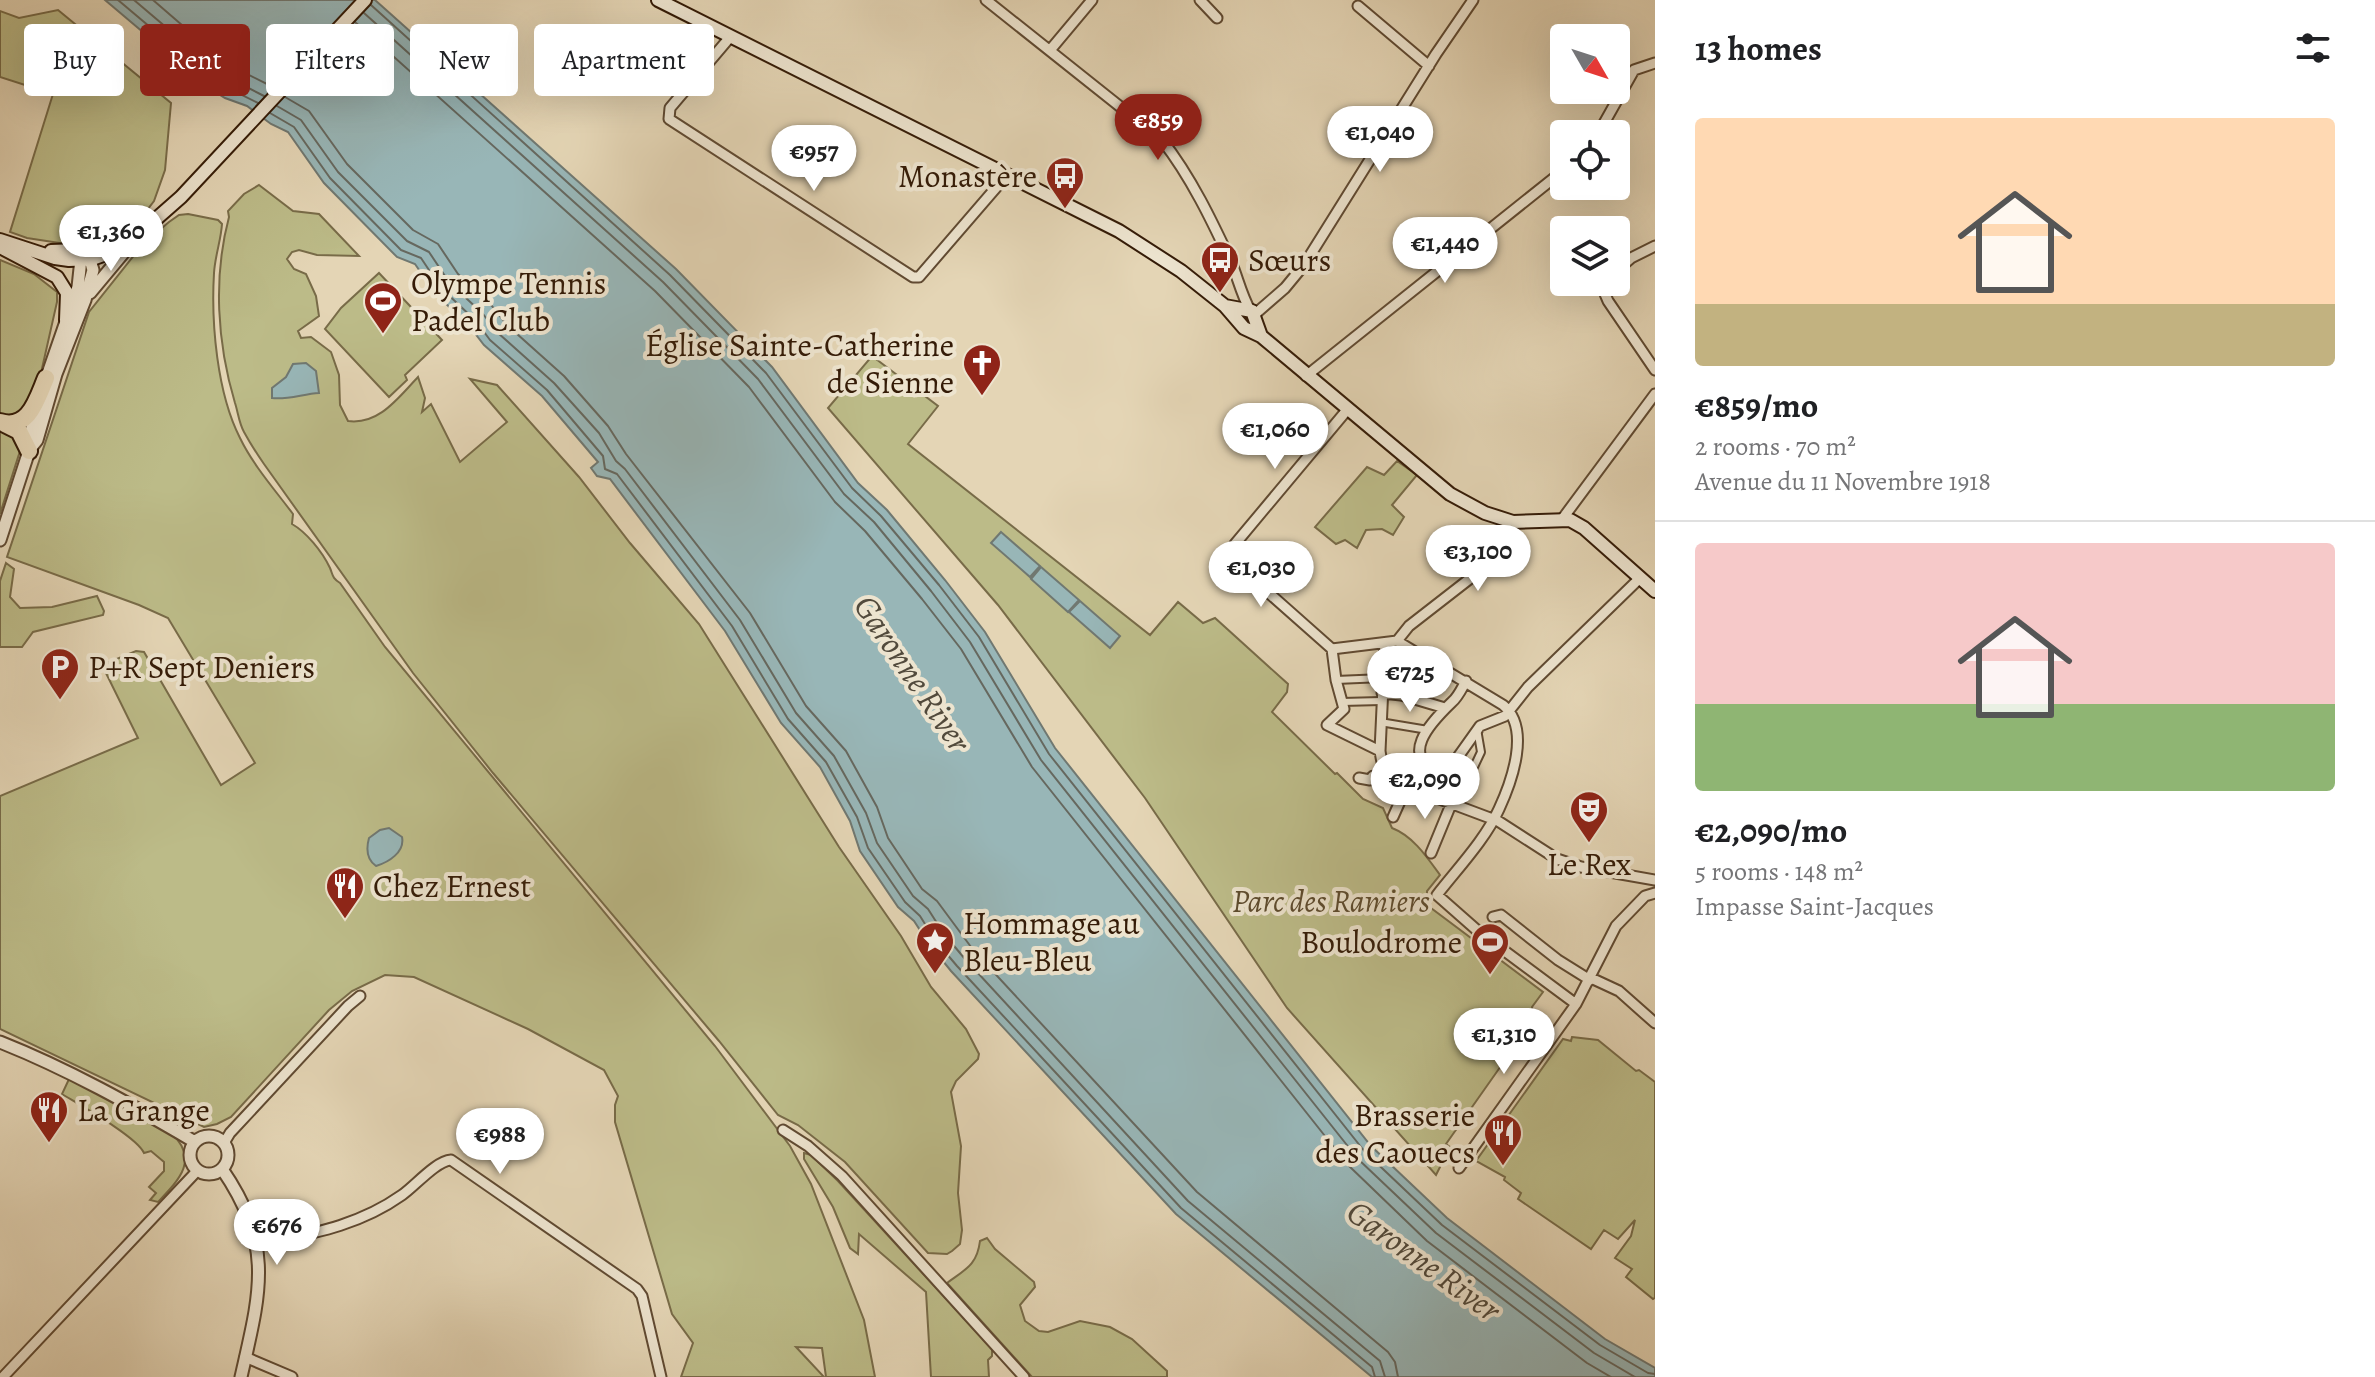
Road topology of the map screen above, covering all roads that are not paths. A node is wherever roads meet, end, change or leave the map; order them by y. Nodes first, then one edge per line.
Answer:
1 (365, 0) edge
2 (658, 0) edge
3 (986, 0) edge
4 (1092, 0) edge
5 (1200, 0) edge
6 (1473, 0) edge
7 (1358, 6) dead end
8 (1217, 18) dead end
9 (731, 36) junction
10 (1051, 49) junction
11 (1655, 63) edge
12 (1429, 66) junction
13 (1606, 120) edge
14 (1007, 175) junction
15 (1550, 181) edge
16 (137, 236) junction
17 (0, 240) edge
18 (1655, 246) edge
19 (0, 247) edge
20 (87, 256) junction
21 (1630, 259) edge
22 (1606, 296) edge
23 (85, 300) junction
24 (1246, 315) junction
25 (66, 320) junction
26 (1655, 370) edge
27 (1306, 376) junction
28 (46, 378) junction
29 (1655, 394) edge
30 (1347, 410) junction
31 (3, 423) edge
32 (29, 451) junction
33 (1563, 518) junction
34 (1513, 522) junction
35 (0, 540) edge
36 (1638, 580) junction
37 (1655, 591) edge
38 (1397, 641) junction
39 (1385, 643) junction
40 (1332, 649) junction
41 (1383, 678) junction
42 (1336, 680) junction
43 (1466, 681) junction
44 (1382, 697) junction
45 (1342, 702) junction
46 (1445, 708) junction
47 (1509, 709) junction
48 (1380, 722) junction
49 (1477, 729) junction
50 (1428, 730) junction
51 (1380, 751) junction
52 (1433, 771) junction
53 (1387, 776) junction
54 (1359, 778) dead end
55 (1406, 788) junction
56 (1418, 793) junction
57 (1454, 803) junction
58 (1393, 817) dead end
59 (1493, 819) junction
60 (1431, 853) dead end
61 (1655, 880) edge
62 (1653, 892) edge
63 (1493, 917) dead end
64 (1590, 979) junction
65 (360, 996) dead end
66 (1576, 1004) junction
67 (1655, 1023) edge
68 (0, 1042) edge
69 (783, 1130) dead end
70 (195, 1142) junction
71 (224, 1143) junction
72 (1459, 1168) dead end
73 (222, 1169) junction
74 (197, 1171) junction
75 (257, 1245) junction
76 (245, 1357) junction
77 (3, 1377) edge
78 (241, 1377) edge
79 (292, 1377) edge
80 (661, 1377) edge
81 (1024, 1377) edge

1 - 16 main road
2 - 9 main road
3 - 10 street
4 - 10 street
5 - 8 street
6 - 12 street
7 - 12 street
9 - 14 main road
9 - 14 street
10 - 24 street
11 - 13 street
12 - 24 street
14 - 24 main road
15 - 27 street
16 - 20 main road
16 - 23 street
17 - 20 main road
18 - 21 street
19 - 25 main road
20 - 23 street
20 - 25 street
22 - 26 street
23 - 32 street
24 - 27 main road
25 - 28 street
27 - 30 main road
28 - 31 highway
28 - 32 street
29 - 33 street
30 - 34 main road
30 - 40 street
31 - 32 highway
32 - 35 street
33 - 34 main road
33 - 36 main road
34 - 38 street
36 - 37 main road
36 - 47 street
38 - 39 street
38 - 43 street
39 - 40 street
39 - 41 street
40 - 42 street
41 - 42 street
41 - 44 street
42 - 45 street
43 - 46 street
43 - 47 street
44 - 45 street
44 - 46 street
44 - 48 street
45 - 51 street
46 - 50 street
47 - 49 street
47 - 59 street
48 - 50 street
48 - 51 street
49 - 52 street
49 - 57 street
50 - 52 street
51 - 53 street
52 - 56 street
53 - 54 street
53 - 55 street
55 - 56 street
55 - 58 street
56 - 57 street
57 - 59 street
57 - 60 street
59 - 61 street
59 - 66 street
62 - 64 street
63 - 64 street
64 - 66 street
64 - 67 street
65 - 71 street
66 - 72 street
68 - 70 street
69 - 81 street
70 - 71 street
70 - 74 street
71 - 73 street
73 - 74 street
73 - 75 street
74 - 77 street
75 - 76 street
75 - 80 street
76 - 78 street
76 - 79 street

